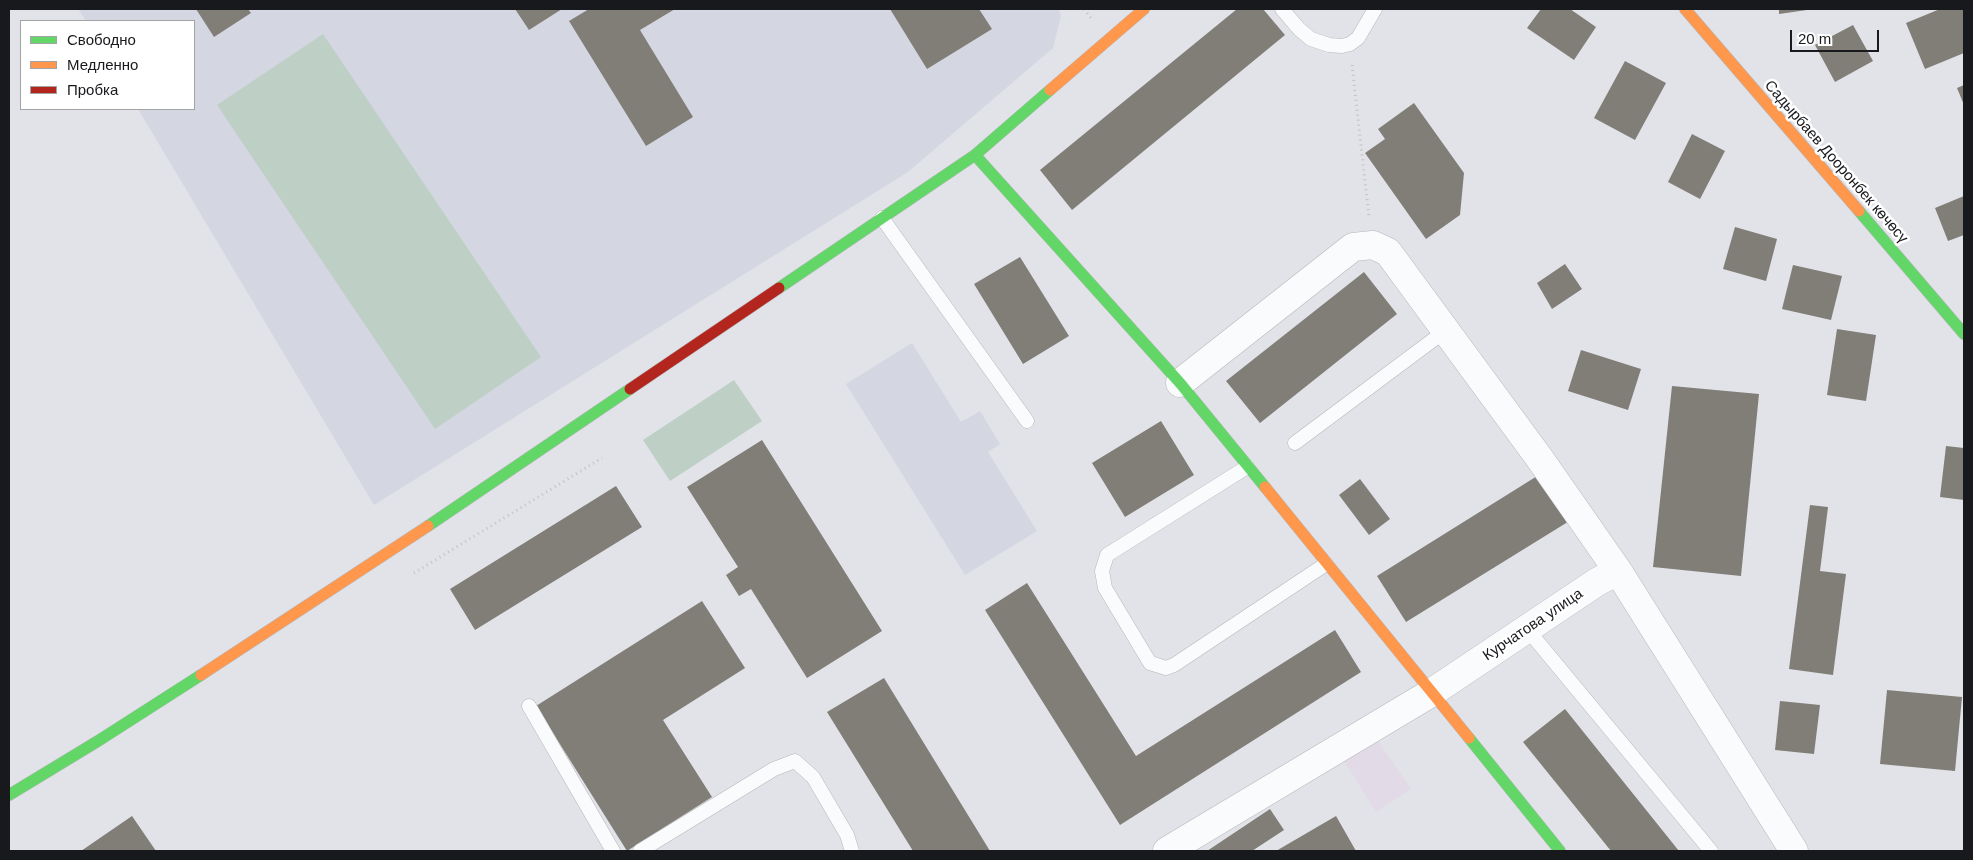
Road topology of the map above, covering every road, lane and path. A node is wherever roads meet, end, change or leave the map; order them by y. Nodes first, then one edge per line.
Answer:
1 (1144, 9) edge
2 (1282, 9) edge
3 (1375, 9) edge
4 (1685, 9) edge
5 (1350, 44) junction
6 (975, 155) junction
7 (882, 218) junction
8 (1373, 245) junction
9 (1445, 331) junction
10 (1964, 334) edge
11 (1180, 383) junction
12 (1027, 420) dead end
13 (1295, 443) dead end
14 (1247, 467) junction
15 (1326, 564) junction
16 (1618, 571) junction
17 (1528, 628) junction
18 (1431, 693) junction
19 (529, 706) dead end
20 (9, 795) edge
21 (613, 851) edge
22 (640, 851) edge
23 (852, 851) edge
24 (1167, 851) edge
25 (1560, 851) edge
26 (1711, 851) edge
27 (1794, 851) edge

1 - 6 street
2 - 5 lane
3 - 5 lane
4 - 10 street, Садырбаев Дооронбек көчөсү
5 - 8 path
6 - 7 street
6 - 11 street
7 - 12 lane
7 - 20 street
8 - 9 street
8 - 11 street
9 - 13 lane
9 - 16 street
11 - 14 street
14 - 15 street
14 - 15 lane
15 - 18 street
16 - 17 street, Курчатова улица
16 - 27 street
17 - 18 street, Курчатова улица
17 - 26 lane
18 - 24 street, Курчатова улица
18 - 25 street
19 - 21 lane
22 - 23 lane

